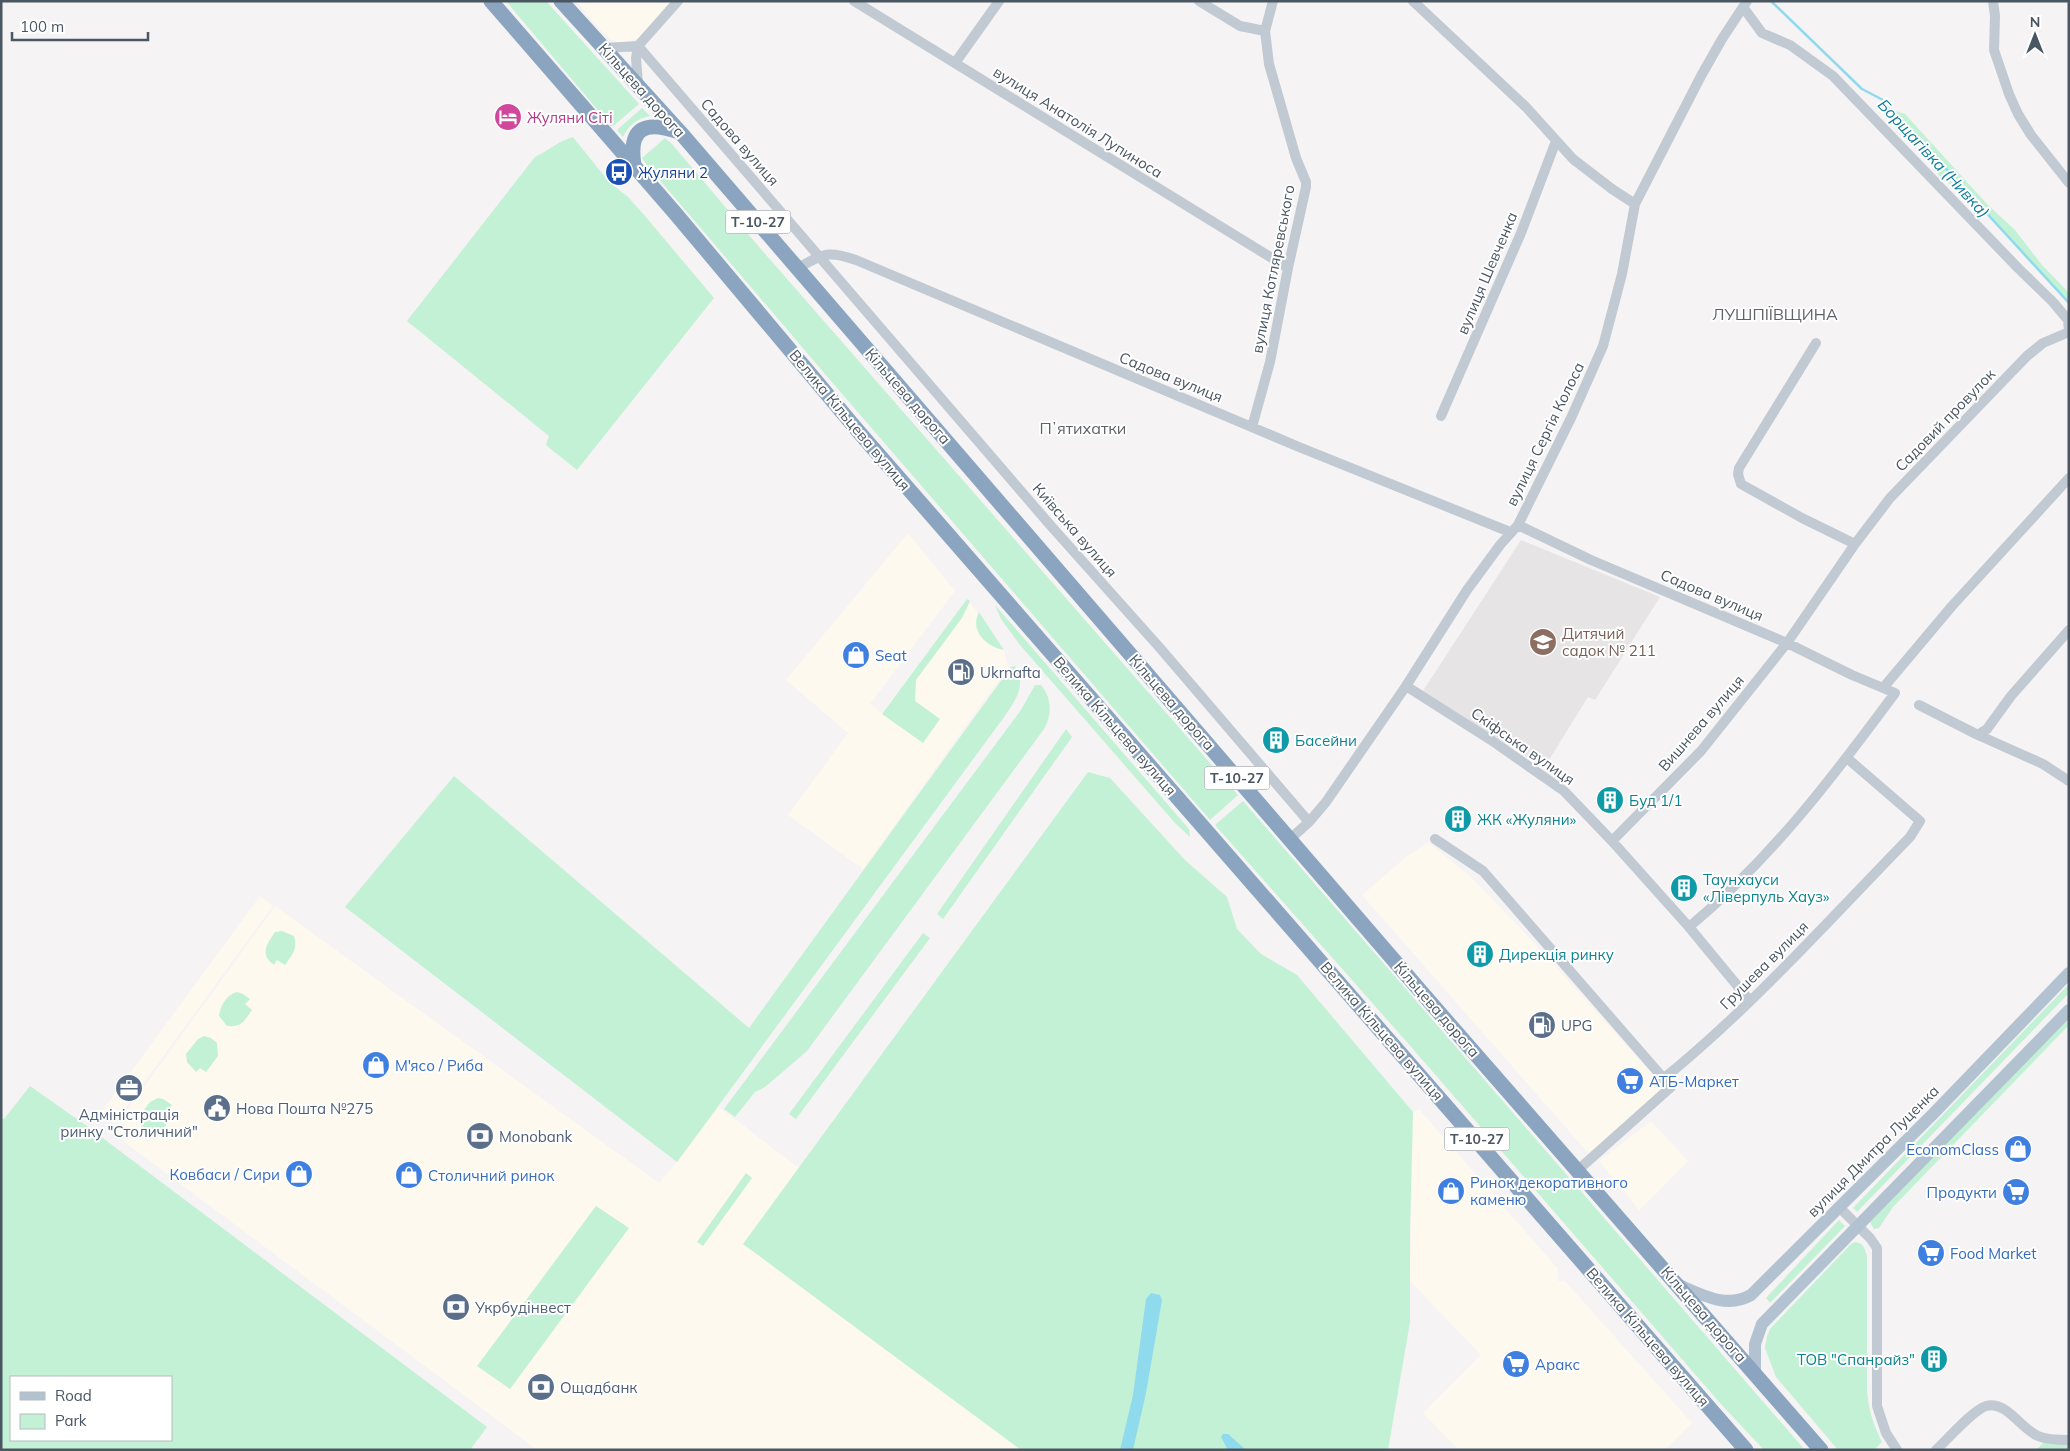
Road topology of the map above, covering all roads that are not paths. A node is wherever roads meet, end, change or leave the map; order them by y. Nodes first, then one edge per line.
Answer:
1 (491, 1) edge
2 (561, 1) edge
3 (678, 1) edge
4 (854, 1) edge
5 (999, 1) edge
6 (1199, 1) edge
7 (1273, 1) edge
8 (1413, 1) edge
9 (1993, 1) edge
10 (1745, 4) edge
11 (1265, 31) junction
12 (638, 46) junction
13 (605, 48) junction
14 (955, 63) junction
15 (638, 85) junction
16 (680, 132) junction
17 (1556, 141) junction
18 (634, 165) junction
19 (2069, 183) edge
20 (1635, 204) junction
21 (820, 256) junction
22 (798, 268) junction
23 (1288, 268) junction
24 (2069, 332) edge
25 (1816, 343) dead end
26 (1441, 416) dead end
27 (1252, 427) junction
28 (2069, 478) edge
29 (1514, 528) junction
30 (1855, 544) junction
31 (2069, 630) edge
32 (1787, 643) junction
33 (1406, 686) junction
34 (1883, 688) junction
35 (1920, 705) dead end
36 (1978, 735) junction
37 (1847, 758) junction
38 (2068, 778) edge
39 (1310, 822) junction
40 (1290, 839) junction
41 (1434, 839) dead end
42 (1612, 841) junction
43 (1689, 927) junction
44 (2069, 973) edge
45 (1750, 1001) junction
46 (2069, 1010) edge
47 (1664, 1079) junction
48 (1578, 1170) junction
49 (1840, 1207) junction
50 (1858, 1226) junction
51 (1679, 1285) junction
52 (1755, 1372) junction
53 (2069, 1440) edge
54 (1745, 1449) edge
55 (1822, 1450) edge
56 (1896, 1450) edge
57 (1936, 1450) edge

1 - 18 highway, Велика Кільцева вулиця / Т-10-27
2 - 13 highway, Кільцева дорога / Т-10-27
3 - 12 street
4 - 14 street, вулиця Анатолія Лупиноса
5 - 14 street
6 - 11 street
7 - 11 street, вулиця Котляревського
8 - 17 street
9 - 19 street
10 - 20 street, вулиця Сергія Колоса
10 - 24 street
11 - 23 street, вулиця Котляревського
12 - 13 street
12 - 15 street
12 - 21 street, Садова вулиця
13 - 15 highway, Кільцева дорога / Т-10-27
14 - 23 street, вулиця Анатолія Лупиноса
15 - 16 highway, Кільцева дорога / Т-10-27
16 - 18 highway
16 - 22 highway, Кільцева дорога / Т-10-27
17 - 20 street
17 - 26 street, вулиця Шевченка
18 - 54 highway, Велика Кільцева вулиця / Т-10-27
20 - 29 street, вулиця Сергія Колоса
21 - 22 street
21 - 27 street, Садова вулиця
21 - 39 street, Київська вулиця
22 - 40 highway, Кільцева дорога / Т-10-27
23 - 27 street, вулиця Котляревського
24 - 30 street, Садовий провулок
25 - 30 street
27 - 29 street, Садова вулиця
28 - 34 street
29 - 32 street, Садова вулиця
29 - 33 street, вулиця Сергія Колоса
30 - 32 street, Садовий провулок
31 - 36 street
32 - 34 street, Садова вулиця
32 - 42 street, Вишнева вулиця
33 - 39 street, вулиця Сергія Колоса
33 - 42 street, Скіфська вулиця
34 - 37 street, Садова вулиця
35 - 36 street
36 - 38 street
37 - 43 street
37 - 45 street, Грушева вулиця
39 - 40 street, вулиця Сергія Колоса
40 - 48 highway, Кільцева дорога / Т-10-27
41 - 47 street
42 - 43 street, Скіфська вулиця
43 - 45 street, Скіфська вулиця
44 - 49 main road, вулиця Дмитра Луценка
45 - 47 street, Грушева вулиця
46 - 50 main road
47 - 48 street
48 - 51 highway, Кільцева дорога / Т-10-27
49 - 50 street
49 - 51 main road, вулиця Дмитра Луценка
50 - 52 main road
50 - 56 street
51 - 52 highway, Кільцева дорога / Т-10-27
52 - 55 highway, Кільцева дорога / Т-10-27
53 - 57 street

